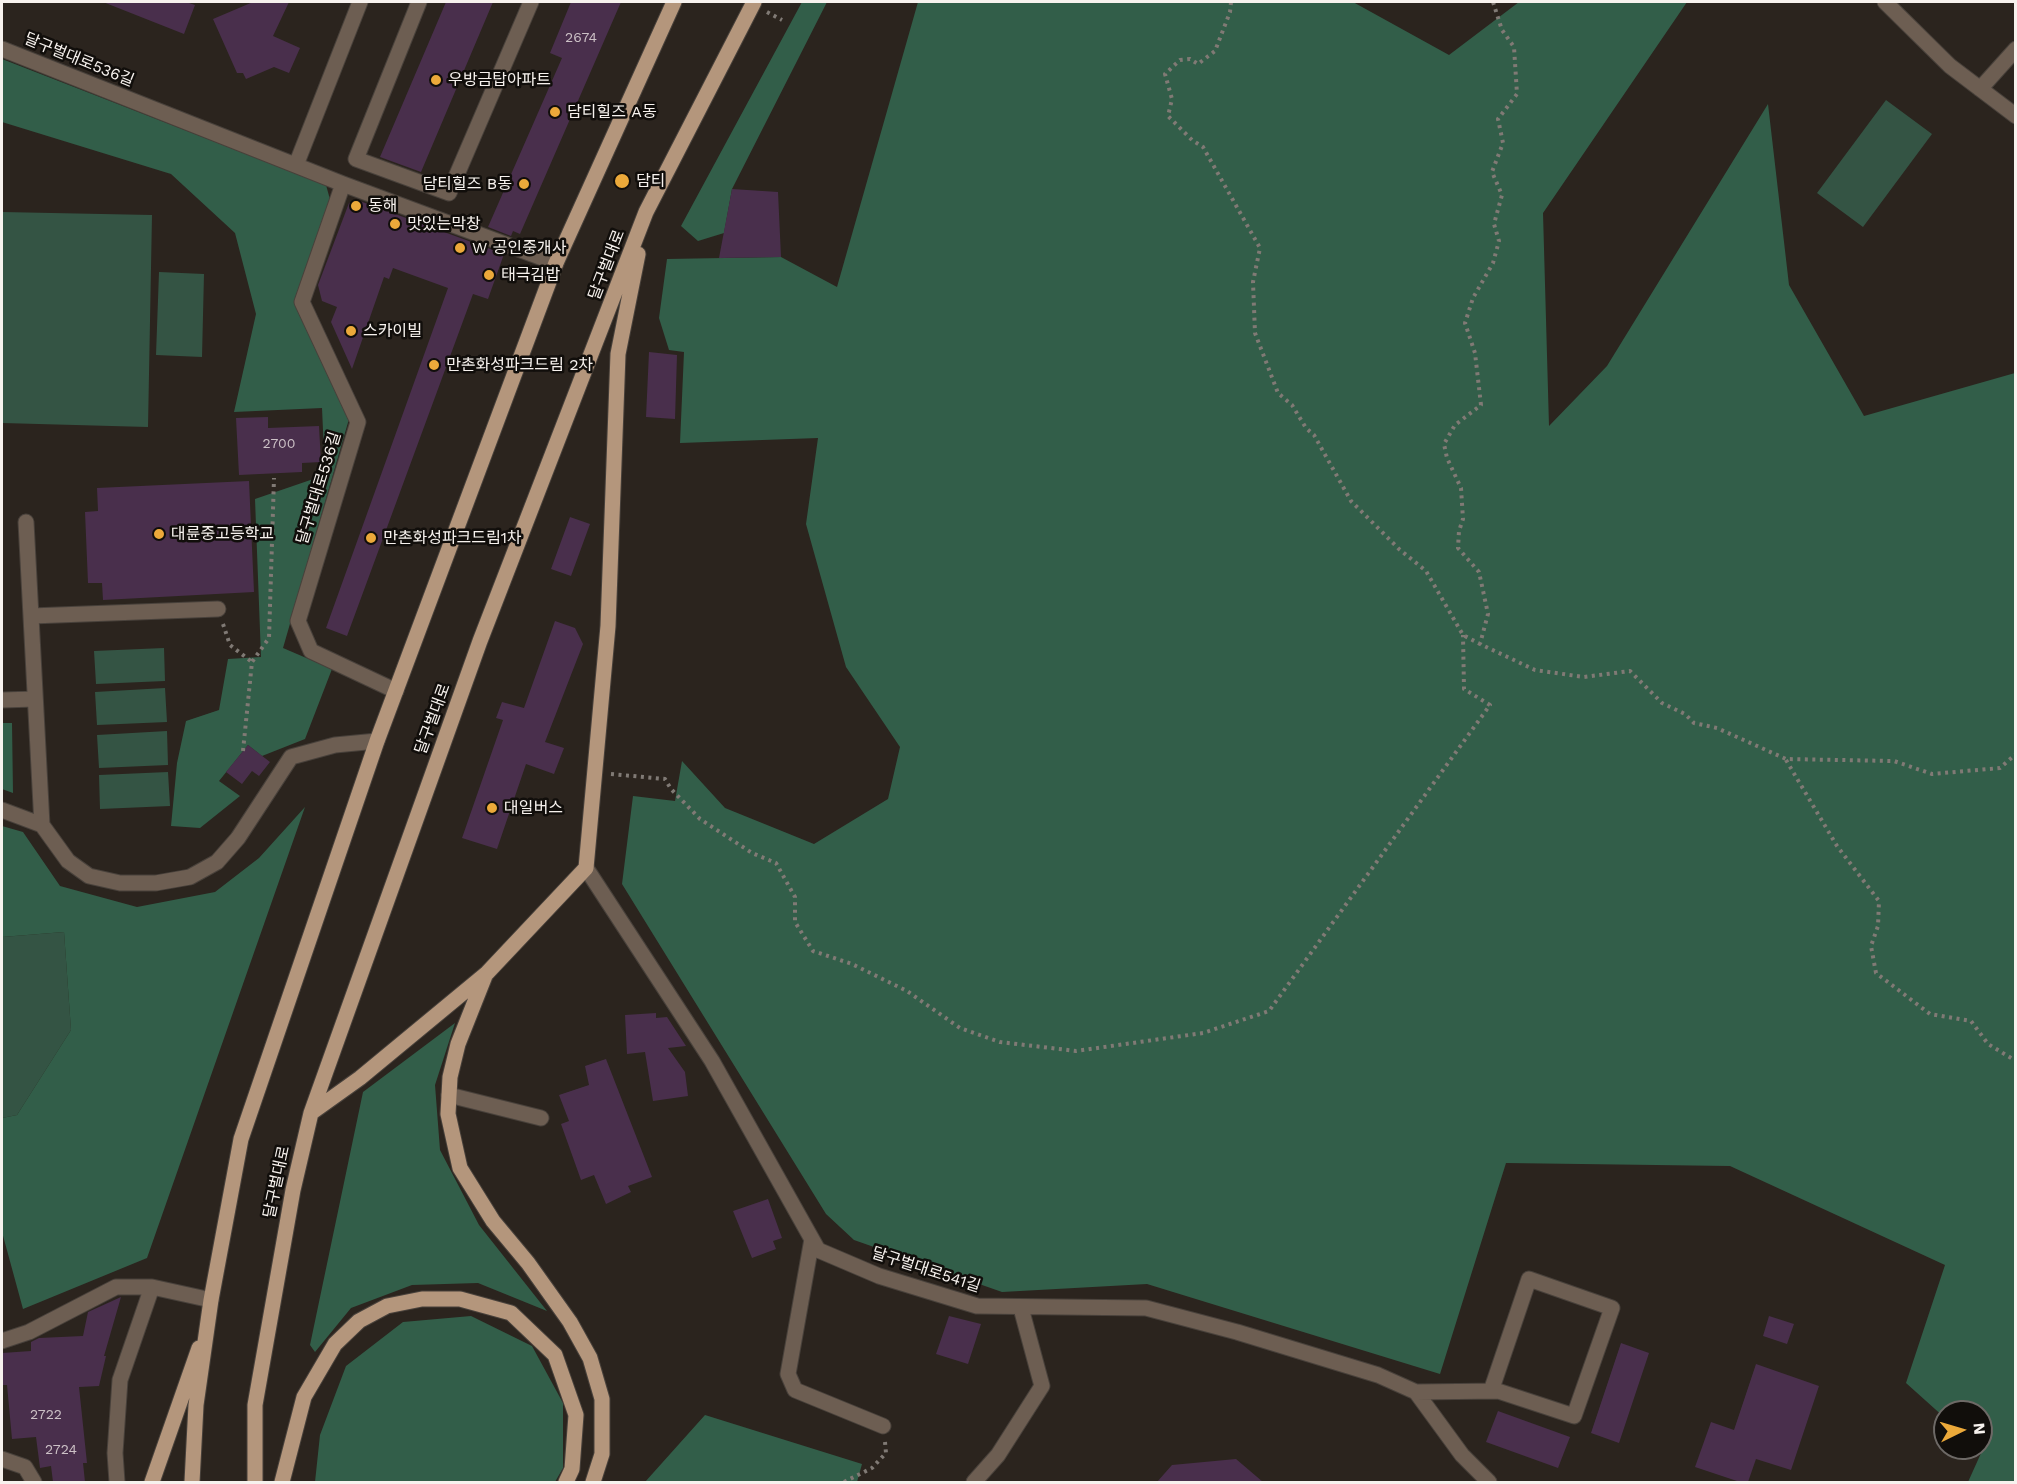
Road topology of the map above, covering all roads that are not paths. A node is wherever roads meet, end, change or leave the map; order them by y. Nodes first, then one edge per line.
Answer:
1 (360, 2) edge
2 (419, 2) edge
3 (531, 2) edge
4 (674, 2) edge
5 (754, 2) edge
6 (1885, 2) edge
7 (2, 49) edge
8 (2016, 49) edge
9 (1980, 89) junction
10 (2016, 116) edge
11 (296, 165) junction
12 (343, 184) junction
13 (646, 212) junction
14 (556, 263) junction
15 (26, 522) dead end
16 (218, 609) road end
17 (31, 616) junction
18 (396, 691) junction
19 (35, 699) junction
20 (2, 700) edge
21 (377, 741) junction
22 (2, 810) edge
23 (42, 825) junction
24 (586, 868) junction
25 (487, 973) junction
26 (449, 1095) junction
27 (311, 1113) junction
28 (541, 1118) dead end
29 (812, 1239) junction
30 (152, 1287) junction
31 (211, 1300) junction
32 (1022, 1308) junction
33 (208, 1326) junction
34 (2, 1341) edge
35 (1491, 1391) junction
36 (1416, 1392) junction
37 (883, 1426) road end
38 (2, 1458) edge
39 (34, 1482) edge
40 (117, 1482) edge
41 (152, 1482) edge
42 (192, 1482) edge
43 (255, 1482) edge
44 (282, 1482) edge
45 (566, 1482) edge
46 (593, 1482) edge
47 (974, 1482) edge
48 (1489, 1482) edge

1 - 11 street
2 - 3 street
4 - 14 main road
5 - 13 main road, 달구벌대로
6 - 9 street
7 - 11 street, 달구벌대로536길
8 - 9 street
9 - 10 street
11 - 12 street, 달구벌대로536길
12 - 14 street, 달구벌대로536길
12 - 18 street, 달구벌대로536길
13 - 24 main road
13 - 27 main road, 달구벌대로
14 - 18 main road
15 - 17 street
16 - 17 street
17 - 19 street
18 - 21 main road
19 - 20 street
19 - 23 street
21 - 23 street
21 - 31 main road
22 - 23 street
24 - 25 main road
24 - 29 street, 달구벌대로541길
25 - 26 main road
25 - 27 main road
26 - 28 street
26 - 46 main road
27 - 43 main road, 달구벌대로
29 - 32 street, 달구벌대로541길
29 - 37 street
30 - 31 street
30 - 34 street
30 - 40 street
31 - 33 main road
32 - 36 street, 달구벌대로541길
32 - 47 street
33 - 41 main road
33 - 42 main road
35 - 35 street
35 - 36 street
36 - 48 street
38 - 39 street
44 - 45 main road

